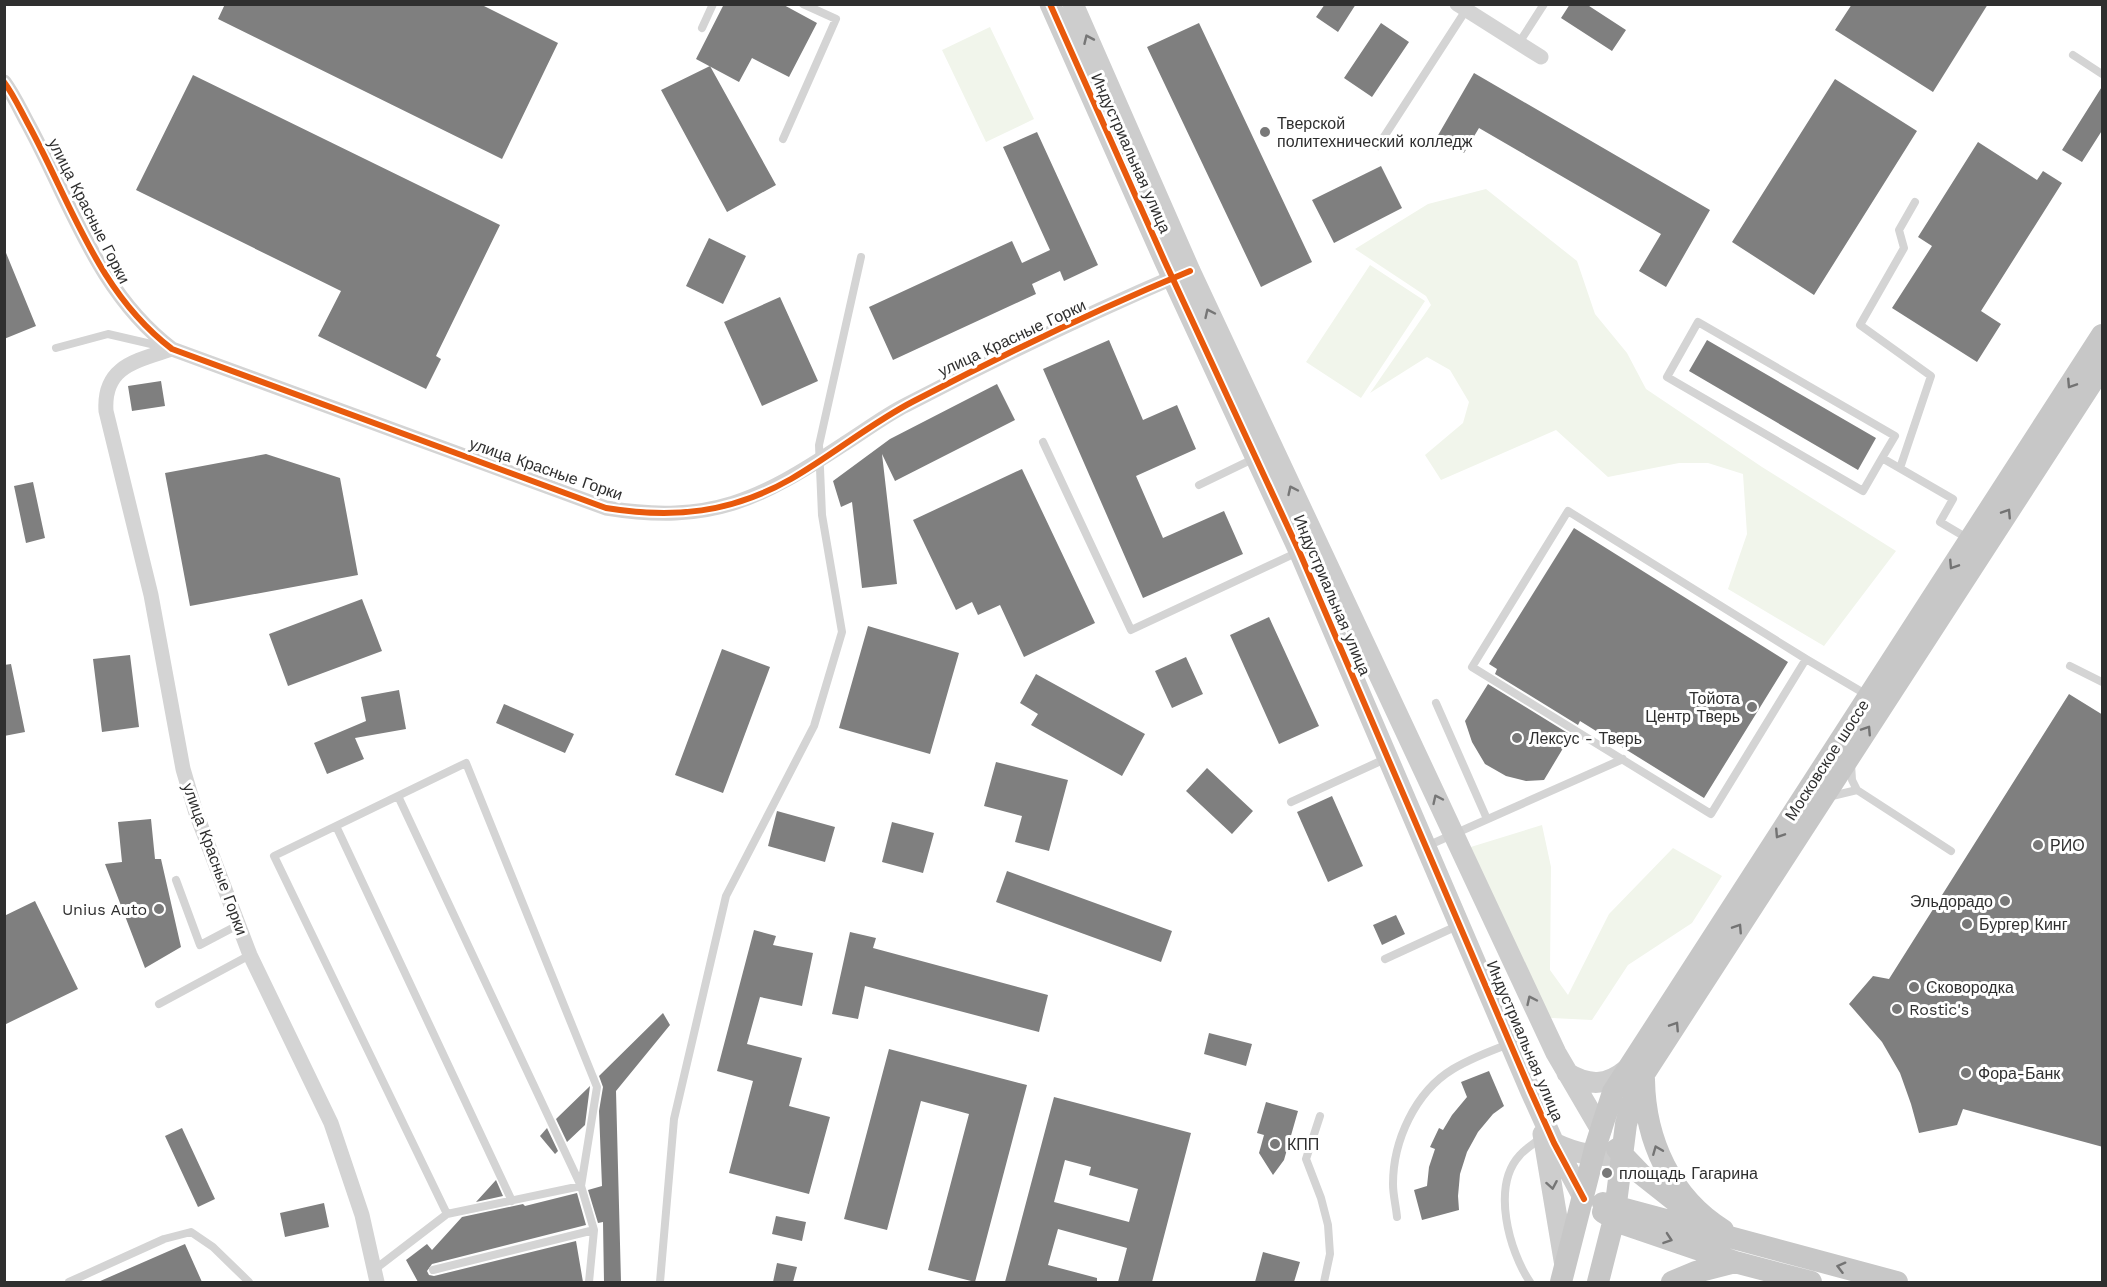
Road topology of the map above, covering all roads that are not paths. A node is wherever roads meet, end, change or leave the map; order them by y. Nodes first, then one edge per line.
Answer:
1 (713, 4) edge
2 (803, 4) edge
3 (1050, 4) edge
4 (1073, 4) edge
5 (1544, 4) edge
6 (1462, 7) edge
7 (702, 28) dead end
8 (1519, 43) junction
9 (2073, 55) dead end
10 (1541, 57) dead end
11 (2103, 74) edge
12 (4, 82) edge
13 (783, 139) dead end
14 (1378, 146) dead end
15 (1915, 202) dead end
16 (861, 257) dead end
17 (1181, 274) junction
18 (2103, 335) edge
19 (56, 348) dead end
20 (172, 349) junction
21 (2103, 367) edge
22 (1043, 442) dead end
23 (1256, 458) junction
24 (1882, 458) junction
25 (818, 461) junction
26 (1900, 468) junction
27 (1199, 485) dead end
28 (1977, 544) junction
29 (1299, 551) junction
30 (1806, 659) junction
31 (2070, 666) dead end
32 (2103, 682) edge
33 (1868, 696) junction
34 (1436, 703) dead end
35 (1850, 757) junction
36 (1387, 758) junction
37 (1623, 759) junction
38 (1857, 790) junction
39 (398, 796) junction
40 (1291, 802) dead end
41 (1820, 803) junction
42 (1487, 819) junction
43 (336, 826) junction
44 (1453, 834) junction
45 (1426, 846) junction
46 (1951, 851) dead end
47 (176, 880) dead end
48 (1460, 924) junction
49 (238, 926) junction
50 (250, 955) junction
51 (1385, 959) dead end
52 (159, 1004) dead end
53 (1510, 1043) junction
54 (1635, 1072) junction
55 (1567, 1073) junction
56 (1320, 1116) dead end
57 (1601, 1130) junction
58 (1549, 1139) junction
59 (1622, 1154) junction
60 (1594, 1156) junction
61 (581, 1186) junction
62 (1584, 1199) junction
63 (512, 1201) junction
64 (1615, 1212) junction
65 (447, 1214) junction
66 (1397, 1217) dead end
67 (594, 1230) junction
68 (1737, 1238) junction
69 (1735, 1262) junction
70 (433, 1270) dead end
71 (1563, 1275) edge
72 (375, 1276) edge
73 (69, 1282) edge
74 (249, 1282) edge
75 (589, 1282) edge
76 (660, 1282) edge
77 (1324, 1282) edge
78 (1530, 1282) edge
79 (1598, 1282) edge
80 (1672, 1282) edge
81 (1811, 1282) edge
82 (1897, 1282) edge

1 - 7 lane
2 - 13 lane
3 - 17 street, Индустриальная улица
17 -> 4 street, Индустриальная улица
5 - 8 lane
6 - 8 street
6 - 14 lane
8 - 10 street
9 - 11 lane
12 - 20 street, улица Красные Горки
15 - 26 lane
16 - 25 lane
17 - 23 street, Индустриальная улица
17 - 25 street, улица Красные Горки
44 -> 17 street, Индустриальная улица
18 -> 28 main road, Московское шоссе
19 - 20 lane
20 - 25 street, улица Красные Горки
20 - 49 street, улица Красные Горки
28 -> 21 main road, Московское шоссе
22 - 29 lane
23 - 27 lane
23 - 29 street, Индустриальная улица
24 - 24 lane
24 - 26 lane
25 - 76 lane
26 - 28 lane
28 -> 33 main road, Московское шоссе
35 -> 28 main road, Московское шоссе
29 - 36 street, Индустриальная улица
30 - 33 lane
30 - 37 lane
30 - 37 lane
31 - 32 lane
33 -> 54 main road, Московское шоссе
34 - 42 lane
35 - 38 lane
35 - 41 main road, Московское шоссе
36 - 40 lane
36 - 45 street, Индустриальная улица
37 - 42 lane
38 - 41 lane
38 - 46 lane
39 - 43 lane
39 - 61 lane
39 - 61 lane
54 -> 41 main road, Московское шоссе
42 - 44 lane
43 - 63 lane
43 - 65 lane
44 - 45 lane
55 -> 44 street, Индустриальная улица
45 - 48 street, Индустриальная улица
47 - 49 lane
48 - 51 lane
48 - 53 street, Индустриальная улица
49 - 50 street, улица Красные Горки
50 - 52 lane
50 - 72 street, улица Красные Горки
53 - 58 street, Индустриальная улица
53 - 66 lane
54 - 55 street
54 - 57 main road, Московское шоссе
54 - 59 main road
68 -> 54 main road
55 - 57 street, Индустриальная улица
56 - 77 lane
57 - 59 main road
57 - 60 main road, Московское шоссе
58 - 60 street
58 - 62 street, Индустриальная улица
58 -> 71 street, Индустриальная улица
58 - 78 lane
59 - 60 street
59 - 64 main road
59 - 68 main road
60 - 62 main road, Московское шоссе
61 - 63 lane
61 - 67 lane
62 - 64 main road
62 - 71 main road, Московское шоссе
63 - 65 lane
64 - 68 main road
64 -> 69 main road
64 - 79 main road
65 - 72 lane
67 - 70 lane
67 - 75 lane
82 -> 68 main road
69 - 80 main road
69 - 81 main road
73 - 74 lane

